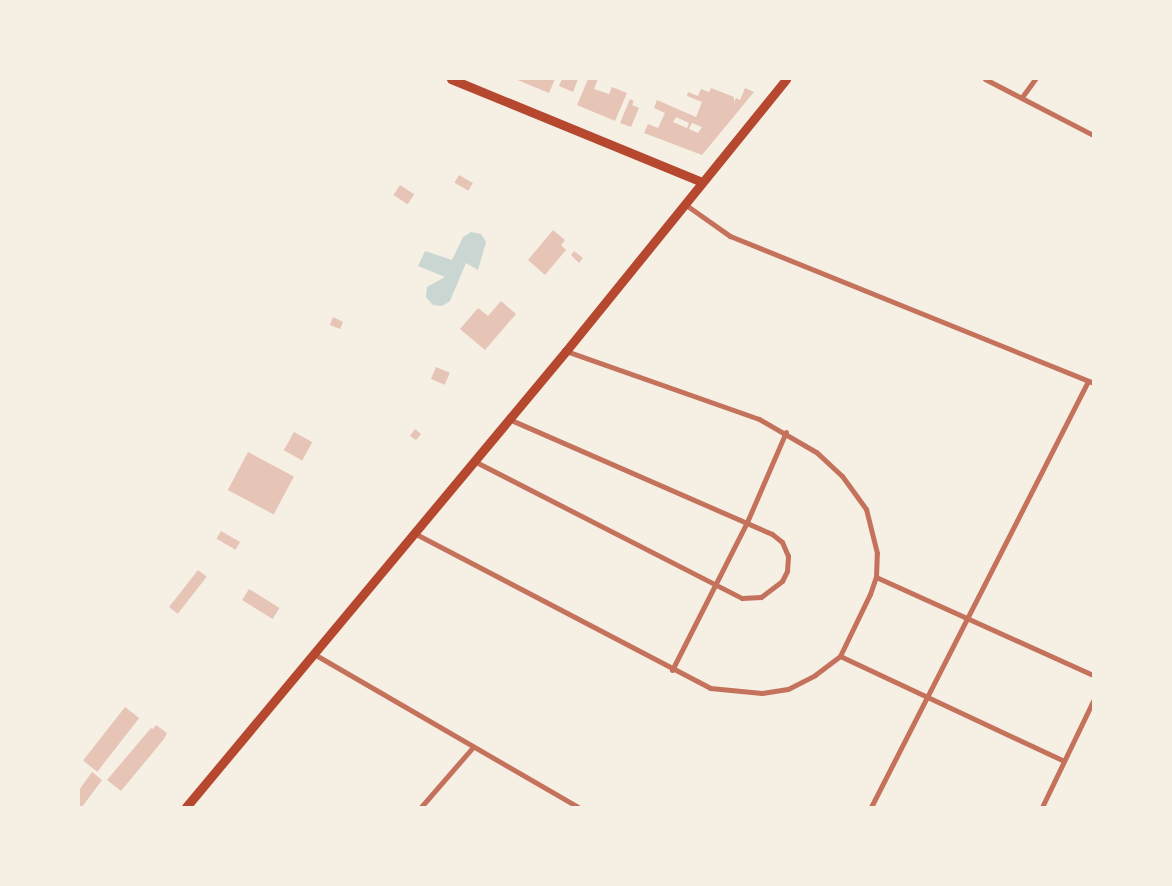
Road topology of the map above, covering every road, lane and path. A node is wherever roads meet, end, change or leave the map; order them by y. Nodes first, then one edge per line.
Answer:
1 (451, 79) edge
2 (786, 79) edge
3 (985, 79) edge
4 (1034, 79) edge
5 (1022, 97) junction
6 (1093, 134) edge
7 (702, 182) junction
8 (686, 205) junction
9 (566, 351) junction
10 (1091, 382) edge
11 (509, 419) junction
12 (786, 432) junction
13 (474, 461) junction
14 (747, 522) junction
15 (414, 533) junction
16 (876, 577) junction
17 (713, 584) junction
18 (968, 618) junction
19 (314, 654) junction
20 (840, 656) junction
21 (672, 670) junction
22 (1093, 675) edge
23 (928, 697) junction
24 (1093, 701) edge
25 (473, 747) junction
26 (1064, 761) junction
27 (186, 807) edge
28 (421, 807) edge
29 (578, 807) edge
30 (871, 807) edge
31 (1042, 807) edge

1 - 7 main road
2 - 7 main road
3 - 5 street
4 - 5 street
5 - 6 street
7 - 8 main road
8 - 9 main road
8 - 10 street
9 - 11 main road
9 - 12 street
10 - 18 street
11 - 13 main road
11 - 14 street
12 - 14 street
12 - 16 street
13 - 15 main road
13 - 17 street
14 - 17 street
14 - 17 street
15 - 19 main road
15 - 21 street
16 - 18 street
16 - 20 street
17 - 21 street
18 - 22 street
18 - 23 street
19 - 25 street
19 - 27 main road
20 - 21 street
20 - 23 street
23 - 26 street
23 - 30 street
24 - 26 street
25 - 28 street
25 - 29 street
26 - 31 street

